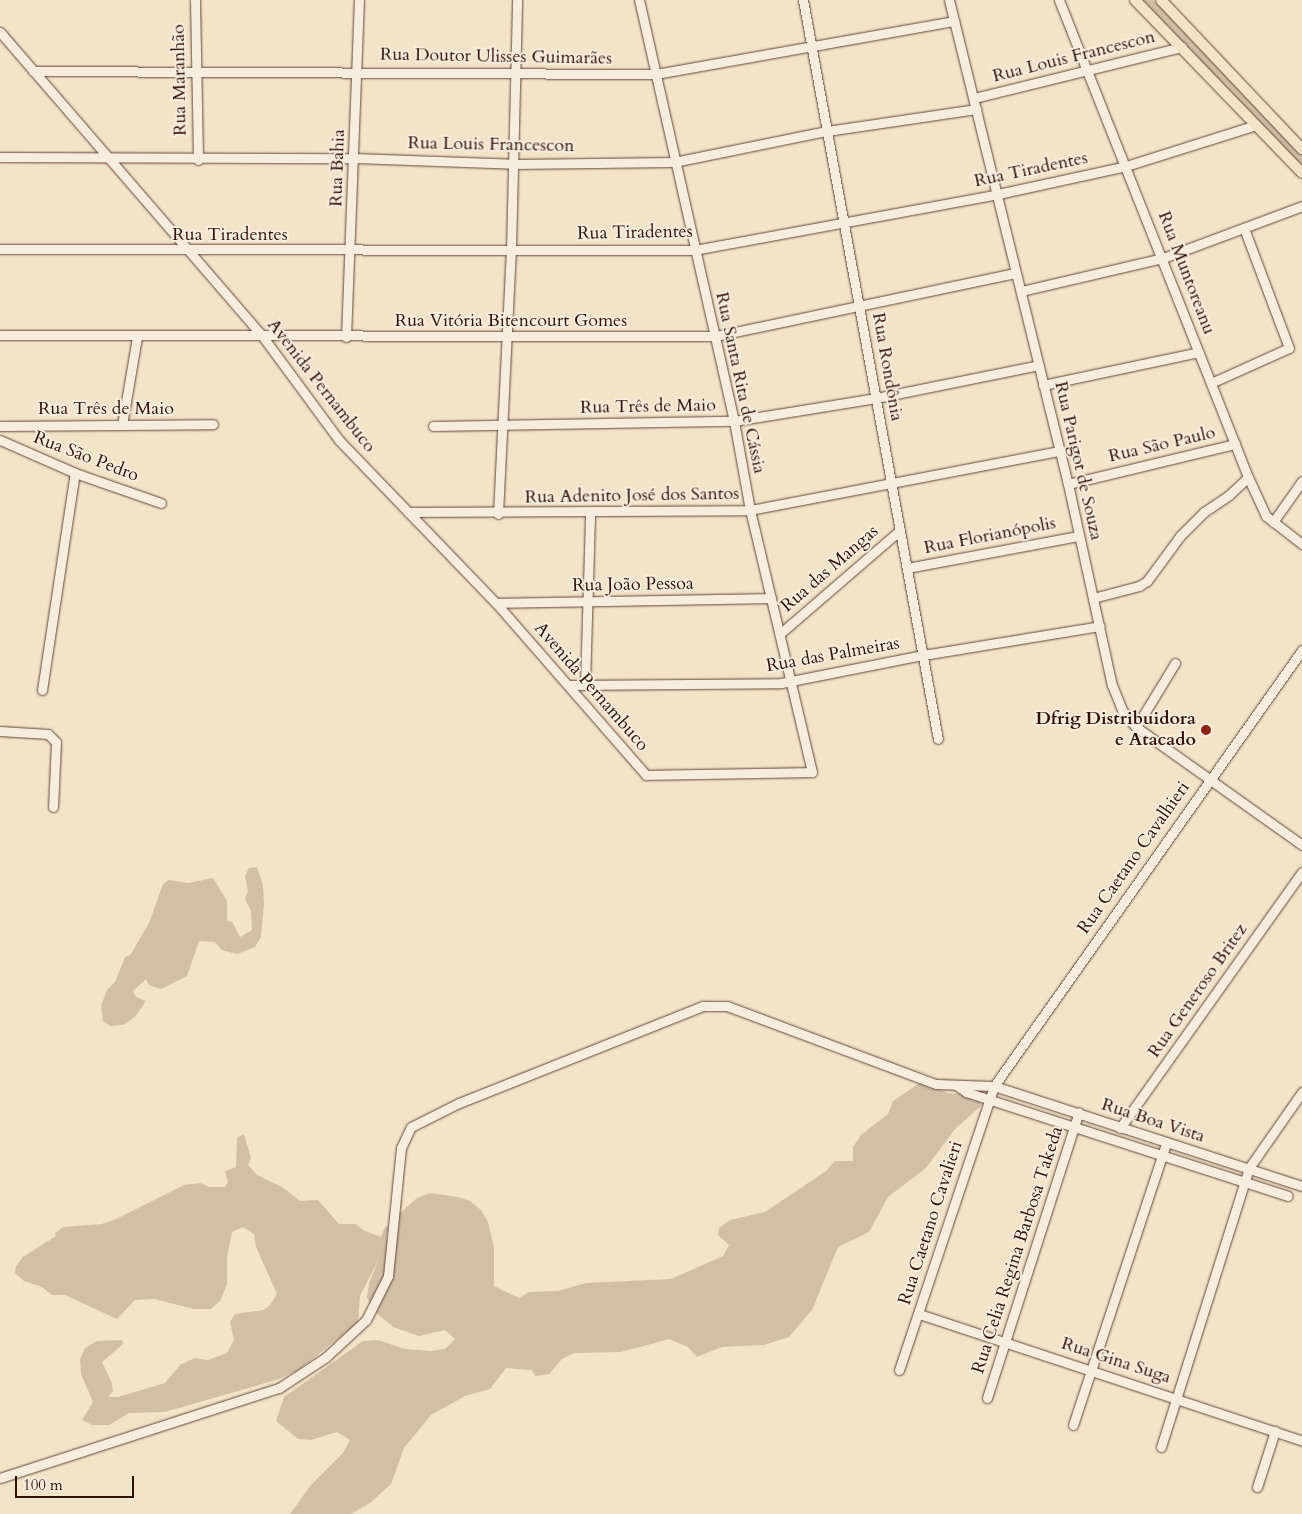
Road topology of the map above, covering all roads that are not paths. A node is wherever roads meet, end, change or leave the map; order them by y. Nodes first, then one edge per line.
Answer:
1 (195, 0) edge
2 (359, 0) edge
3 (517, 0) edge
4 (639, 0) edge
5 (803, 0) edge
6 (949, 0) edge
7 (1059, 0) edge
8 (1134, 0) edge
9 (1161, 0) edge
10 (954, 21) junction
11 (0, 32) edge
12 (812, 46) junction
13 (1182, 47) junction
14 (33, 71) junction
15 (196, 72) junction
16 (357, 72) junction
17 (1087, 72) junction
18 (656, 74) junction
19 (517, 76) junction
20 (974, 98) junction
21 (976, 109) junction
22 (1256, 125) junction
23 (827, 131) junction
24 (1302, 150) edge
25 (0, 157) edge
26 (354, 158) junction
27 (111, 159) junction
28 (198, 160) junction
29 (674, 162) junction
30 (514, 164) junction
31 (1126, 166) junction
32 (1302, 173) edge
33 (998, 194) junction
34 (1302, 206) edge
35 (844, 222) junction
36 (1244, 228) junction
37 (0, 249) edge
38 (351, 250) junction
39 (511, 250) junction
40 (694, 250) junction
41 (188, 251) junction
42 (1163, 258) junction
43 (1016, 273) junction
44 (1021, 291) junction
45 (860, 308) junction
46 (0, 335) edge
47 (716, 336) junction
48 (137, 337) junction
49 (262, 337) junction
50 (346, 337) junction
51 (506, 338) junction
52 (1199, 352) junction
53 (1039, 365) junction
54 (1211, 383) junction
55 (1043, 385) junction
56 (876, 398) junction
57 (734, 421) junction
58 (213, 424) dead end
59 (122, 425) junction
60 (0, 426) edge
61 (433, 426) dead end
62 (502, 427) junction
63 (0, 440) edge
64 (1234, 444) junction
65 (1060, 451) junction
66 (75, 474) junction
67 (1248, 477) junction
68 (1302, 481) edge
69 (892, 483) junction
70 (1068, 484) junction
71 (161, 503) dead end
72 (750, 510) junction
73 (408, 512) junction
74 (590, 513) junction
75 (498, 514) junction
76 (1273, 522) junction
77 (900, 530) junction
78 (1078, 536) junction
79 (1302, 544) edge
80 (907, 568) junction
81 (771, 598) junction
82 (1093, 598) junction
83 (588, 602) junction
84 (496, 603) junction
85 (1100, 626) junction
86 (782, 632) junction
87 (1302, 650) edge
88 (923, 655) junction
89 (1175, 663) dead end
90 (792, 680) junction
91 (569, 685) junction
92 (585, 685) junction
93 (42, 690) dead end
94 (1136, 727) junction
95 (0, 730) edge
96 (938, 739) dead end
97 (646, 775) joint
98 (1210, 778) junction
99 (53, 807) dead end
100 (1302, 845) edge
101 (1302, 872) edge
102 (956, 1085) junction
103 (994, 1086) junction
104 (1302, 1092) edge
105 (989, 1099) junction
106 (1079, 1112) junction
107 (1075, 1127) junction
108 (1120, 1128) junction
109 (1166, 1144) junction
110 (1161, 1157) junction
111 (1249, 1168) junction
112 (1245, 1183) junction
113 (1302, 1186) edge
114 (1288, 1196) dead end
115 (919, 1314) junction
116 (1006, 1342) junction
117 (899, 1370) dead end
118 (1089, 1371) junction
119 (987, 1398) dead end
120 (1176, 1398) junction
121 (1073, 1425) dead end
122 (1275, 1432) junction
123 (1302, 1441) edge
124 (1161, 1447) dead end
125 (0, 1478) edge
126 (1257, 1487) dead end

1 - 15 street, Rua Maranhão
2 - 16 street, Rua Bahia
3 - 19 street
4 - 18 street, Rua Santa Rita de Cássia
5 - 12 street, Rua Rondônia
6 - 10 street, Rua Parigot de Souza
7 - 17 street, Rua Muntoreanu
8 - 13 main road
9 - 24 main road
10 - 12 street, Rua Doutor Ulisses Guimarães
10 - 20 street, Rua Parigot de Souza
11 - 14 street, Avenida Pernambuco
12 - 18 street, Rua Doutor Ulisses Guimarães
12 - 23 street, Rua Rondônia
13 - 17 street, Rua Louis Francescon
13 - 22 main road
14 - 15 street, Rua Doutor Ulisses Guimarães
14 - 27 street, Avenida Pernambuco
15 - 16 street, Rua Doutor Ulisses Guimarães
15 - 28 street, Rua Maranhão
16 - 19 street, Rua Doutor Ulisses Guimarães
16 - 26 street, Rua Bahia
17 - 20 street, Rua Louis Francescon
17 - 31 street, Rua Muntoreanu
18 - 19 street, Rua Doutor Ulisses Guimarães
18 - 29 street, Rua Santa Rita de Cássia
19 - 30 street
20 - 21 street, Rua Parigot de Souza
21 - 23 street, Rua Louis Francescon
21 - 33 street, Rua Parigot de Souza
22 - 31 street, Rua Tiradentes
22 - 32 main road
23 - 29 street, Rua Louis Francescon
23 - 35 street, Rua Rondônia
25 - 27 street, Rua Louis Francescon
26 - 28 street, Rua Louis Francescon
26 - 30 street, Rua Louis Francescon
26 - 38 street, Rua Bahia
27 - 28 street, Rua Louis Francescon
27 - 41 street, Avenida Pernambuco
29 - 30 street, Rua Louis Francescon
29 - 40 street, Rua Santa Rita de Cássia
30 - 39 street
31 - 33 street, Rua Tiradentes
31 - 42 street, Rua Muntoreanu
33 - 35 street, Rua Tiradentes
33 - 43 street, Rua Parigot de Souza
34 - 36 street
35 - 40 street, Rua Tiradentes
35 - 45 street, Rua Rondônia
36 - 42 street
36 - 54 street
37 - 41 street, Rua Tiradentes
38 - 39 street, Rua Tiradentes
38 - 41 street, Rua Tiradentes
38 - 50 street, Rua Bahia
39 - 40 street, Rua Tiradentes
39 - 51 street
40 - 47 street, Rua Santa Rita de Cássia
41 - 49 street, Avenida Pernambuco
42 - 44 street
42 - 52 street, Rua Muntoreanu
43 - 44 street, Rua Parigot de Souza
43 - 45 street, Rua Vitória Bitencourt Gomes
44 - 53 street, Rua Parigot de Souza
45 - 47 street, Rua Vitória Bitencourt Gomes
45 - 56 street, Rua Rondônia
46 - 48 street, Rua Vitória Bitencourt Gomes
47 - 51 street, Rua Vitória Bitencourt Gomes
47 - 57 street, Rua Santa Rita de Cássia
48 - 49 street, Rua Vitória Bitencourt Gomes
48 - 59 street
49 - 50 street, Rua Vitória Bitencourt Gomes
49 - 73 street, Avenida Pernambuco
50 - 51 street, Rua Vitória Bitencourt Gomes
51 - 62 street
52 - 54 street, Rua Muntoreanu
52 - 55 street
53 - 55 street, Rua Parigot de Souza
53 - 56 street, Rua Três de Maio
54 - 64 street, Rua Muntoreanu
55 - 65 street, Rua Parigot de Souza
56 - 57 street, Rua Três de Maio
56 - 69 street, Rua Rondônia
57 - 62 street, Rua Três de Maio
57 - 72 street, Rua Santa Rita de Cássia
58 - 59 street, Rua Três de Maio
59 - 60 street, Rua Três de Maio
61 - 62 street, Rua Três de Maio
62 - 75 street
63 - 66 street, Rua São Pedro
64 - 67 street, Rua Muntoreanu
64 - 70 street, Rua São Paulo
65 - 69 street, Rua Adenito José dos Santos
65 - 70 street, Rua Parigot de Souza
66 - 71 street, Rua São Pedro
66 - 93 street
67 - 76 street, Rua Muntoreanu
67 - 82 street
68 - 76 street
69 - 72 street, Rua Adenito José dos Santos
69 - 77 street, Rua Rondônia
70 - 78 street, Rua Parigot de Souza
72 - 74 street, Rua Adenito José dos Santos
72 - 81 street, Rua Santa Rita de Cássia
73 - 75 street, Rua Adenito José dos Santos
73 - 84 street, Avenida Pernambuco
74 - 75 street, Rua Adenito José dos Santos
74 - 83 street
76 - 79 street, Rua Muntoreanu
77 - 80 street, Rua Rondônia
77 - 86 street, Rua das Mangas
78 - 80 street, Rua Florianópolis
78 - 82 street, Rua Parigot de Souza
80 - 88 street, Rua Rondônia
81 - 83 street, Rua João Pessoa
81 - 86 street, Rua Santa Rita de Cássia
82 - 85 street, Rua Parigot de Souza
83 - 84 street, Rua João Pessoa
83 - 92 street
84 - 91 street, Avenida Pernambuco
85 - 88 street, Rua das Palmeiras
85 - 94 street, Rua Parigot de Souza
86 - 90 street, Rua Santa Rita de Cássia
87 - 98 street, Rua Caetano Cavalhieri
88 - 90 street, Rua das Palmeiras
88 - 96 street, Rua Rondônia
89 - 94 street
90 - 92 street, Rua das Palmeiras
90 - 97 street, Rua Santa Rita de Cássia
91 - 92 street, Rua das Palmeiras
91 - 97 street, Avenida Pernambuco
94 - 98 street, Rua Parigot de Souza
95 - 99 street
98 - 100 street, Rua Parigot de Souza
98 - 103 street, Rua Caetano Cavalhieri
101 - 108 street, Rua Generoso Britez
102 - 103 street, Rua Boa Vista
102 - 105 street, Rua Boa Vista
102 - 125 street
103 - 105 street, Rua Caetano Cavalieri
103 - 106 street, Rua Boa Vista
104 - 111 street
105 - 107 street, Rua Boa Vista
105 - 115 street, Rua Caetano Cavalieri
106 - 107 street, Rua Celia Regina Barbosa Takeda
106 - 108 street, Rua Boa Vista
107 - 110 street, Rua Boa Vista
107 - 116 street, Rua Celia Regina Barbosa Takeda
108 - 109 street, Rua Boa Vista
109 - 110 street
109 - 111 street, Rua Boa Vista
110 - 112 street, Rua Boa Vista
110 - 118 street
111 - 112 street
111 - 113 street, Rua Boa Vista
112 - 114 street, Rua Boa Vista
112 - 120 street
115 - 116 street, Rua Gina Suga
115 - 117 street, Rua Caetano Cavalieri
116 - 118 street, Rua Gina Suga
116 - 119 street, Rua Celia Regina Barbosa Takeda
118 - 120 street, Rua Gina Suga
118 - 121 street
120 - 122 street, Rua Gina Suga
120 - 124 street
122 - 123 street, Rua Gina Suga
122 - 126 street

